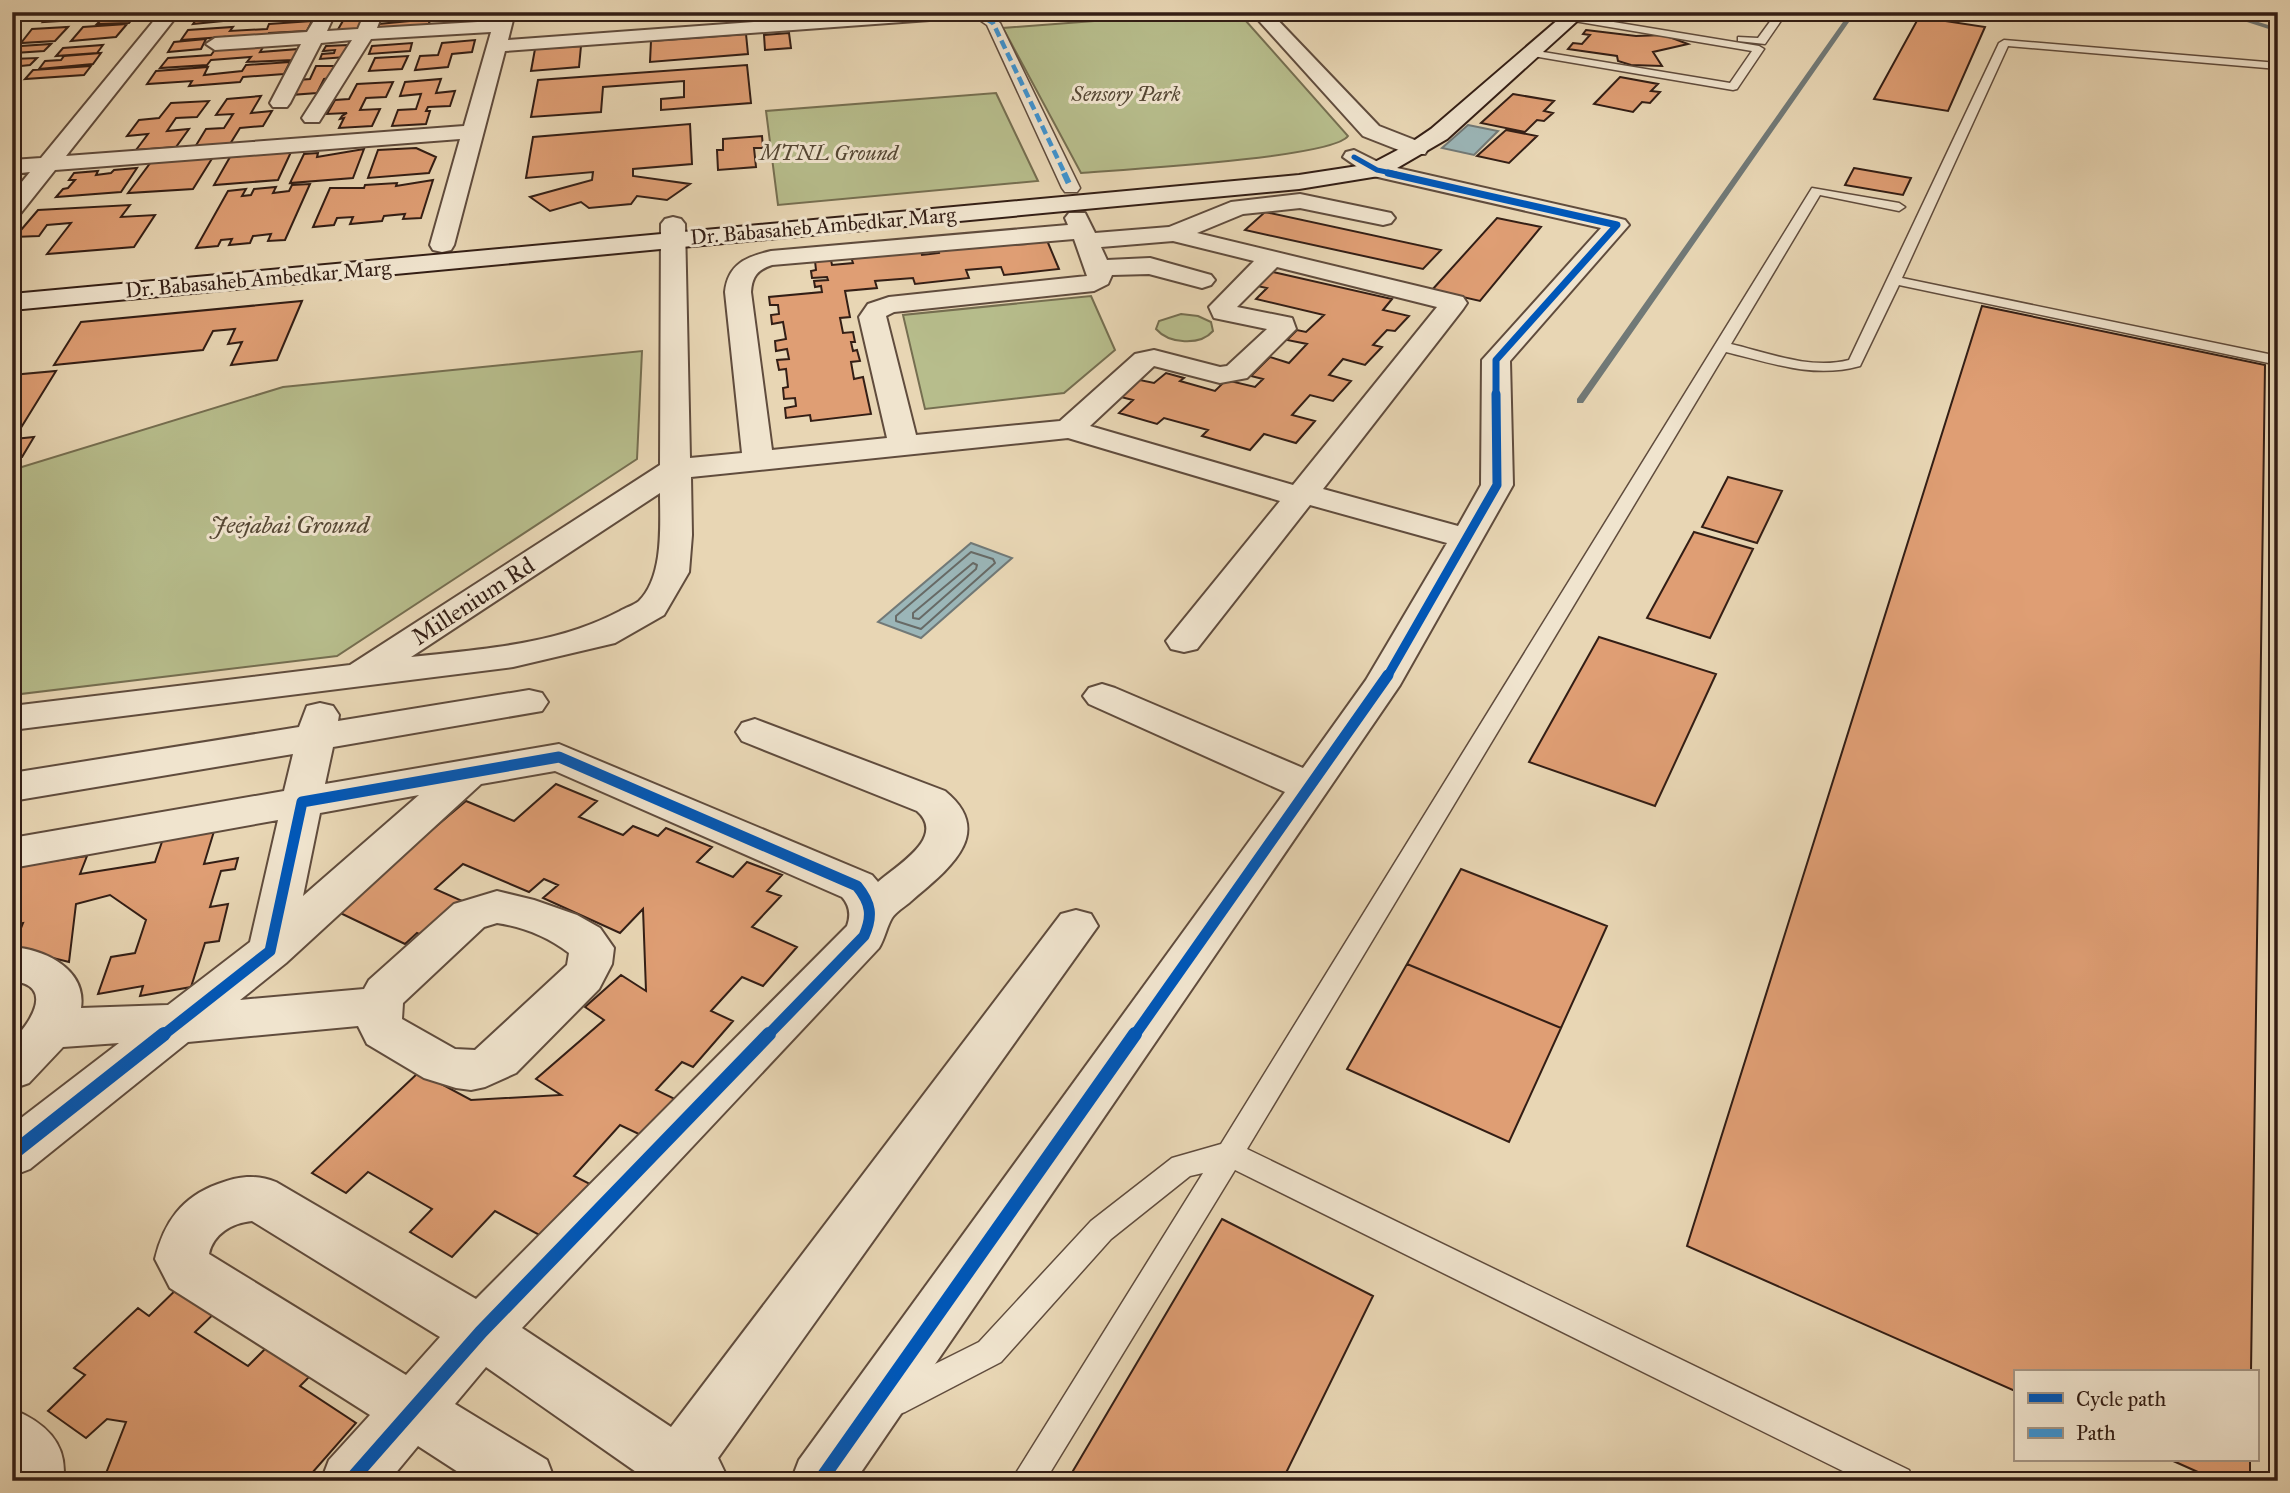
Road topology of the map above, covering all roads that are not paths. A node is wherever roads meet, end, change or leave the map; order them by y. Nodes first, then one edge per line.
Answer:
1 (171, 12) edge
2 (327, 12) edge
3 (374, 12) edge
4 (973, 12) edge
5 (1260, 12) edge
6 (1783, 12) edge
7 (885, 15) edge
8 (1574, 15) edge
9 (793, 19) edge
10 (502, 28) edge
11 (365, 34) junction
12 (316, 38) junction
13 (215, 44) dead end
14 (1531, 53) junction
15 (2234, 62) junction
16 (2278, 66) edge
17 (2278, 72) edge
18 (280, 103) dead end
19 (312, 118) dead end
20 (474, 132) junction
21 (1389, 138) junction
22 (1418, 149) junction
23 (49, 164) junction
24 (12, 167) edge
25 (1070, 196) junction
26 (1114, 200) junction
27 (1899, 207) dead end
28 (12, 209) edge
29 (1383, 218) dead end
30 (673, 232) junction
31 (1173, 234) junction
32 (1084, 236) junction
33 (1130, 238) junction
34 (442, 245) junction
35 (1272, 258) junction
36 (1098, 268) junction
37 (1202, 280) dead end
38 (1894, 280) junction
39 (12, 284) edge
40 (12, 302) edge
41 (1721, 346) junction
42 (2278, 361) edge
43 (1069, 429) junction
44 (904, 446) junction
45 (758, 461) junction
46 (675, 470) junction
47 (1301, 495) junction
48 (1466, 538) junction
49 (1184, 640) dead end
50 (343, 677) junction
51 (1102, 696) dead end
52 (529, 702) dead end
53 (12, 718) edge
54 (755, 732) dead end
55 (315, 738) junction
56 (470, 772) junction
57 (12, 787) edge
58 (1310, 787) junction
59 (302, 802) junction
60 (12, 853) edge
61 (873, 910) junction
62 (1076, 926) dead end
63 (270, 951) junction
64 (12, 964) edge
65 (379, 1006) junction
66 (177, 1024) junction
67 (51, 1029) junction
68 (12, 1069) edge
69 (12, 1154) edge
70 (1230, 1154) junction
71 (481, 1332) junction
72 (415, 1410) junction
73 (868, 1414) junction
74 (12, 1438) edge
75 (681, 1475) edge
76 (33, 1481) edge
77 (350, 1481) edge
78 (526, 1481) edge
79 (820, 1481) edge
80 (1027, 1481) edge
81 (1898, 1481) edge

1 - 23 street
2 - 12 street
3 - 11 street
4 - 7 street
4 - 25 street
5 - 21 street
6 - 8 lane
7 - 9 street
8 - 14 street, Dr. Babasaheb Ambedkar Marg
8 - 14 lane
9 - 10 street
10 - 11 street
10 - 20 street
11 - 12 street
11 - 19 street
12 - 13 street
12 - 18 street
14 - 22 street, Dr. Babasaheb Ambedkar Marg
15 - 16 lane
15 - 17 lane
15 - 38 lane
20 - 23 street
20 - 34 street
21 - 22 street, Dr. Babasaheb Ambedkar Marg
21 - 22 street
21 - 25 street, Dr. Babasaheb Ambedkar Marg
21 - 26 street, Dr. Babasaheb Ambedkar Marg
21 - 48 street
23 - 24 street
23 - 28 street
25 - 26 street, Dr. Babasaheb Ambedkar Marg
25 - 30 street, Dr. Babasaheb Ambedkar Marg
25 - 32 street
26 - 33 street
27 - 41 lane
29 - 31 street
30 - 34 street, Dr. Babasaheb Ambedkar Marg
30 - 40 street, Dr. Babasaheb Ambedkar Marg
30 - 46 street
31 - 33 street
31 - 35 street
32 - 33 street
32 - 36 street
32 - 45 street
34 - 39 street, Dr. Babasaheb Ambedkar Marg
35 - 43 street
35 - 47 street
36 - 37 street
36 - 44 street
38 - 41 lane
38 - 42 lane
41 - 70 lane
43 - 44 street
43 - 47 street
44 - 45 street
45 - 46 street
46 - 50 street, Millenium Rd
46 - 50 street
47 - 48 street
47 - 49 street
48 - 58 street
50 - 53 street, Millenium Rd
50 - 55 street
51 - 58 street
52 - 55 street
54 - 61 street
55 - 57 street
55 - 59 street
56 - 59 street
56 - 61 street
56 - 63 street
58 - 73 street
59 - 60 street
59 - 63 street
61 - 71 street
62 - 75 street
63 - 66 street
64 - 67 street
65 - 65 street
65 - 66 street
66 - 67 street
66 - 69 street
67 - 68 street
70 - 73 lane
70 - 80 lane
70 - 81 lane
71 - 72 street
71 - 72 street
71 - 75 street
72 - 77 street
72 - 78 street
73 - 79 street
74 - 76 street

